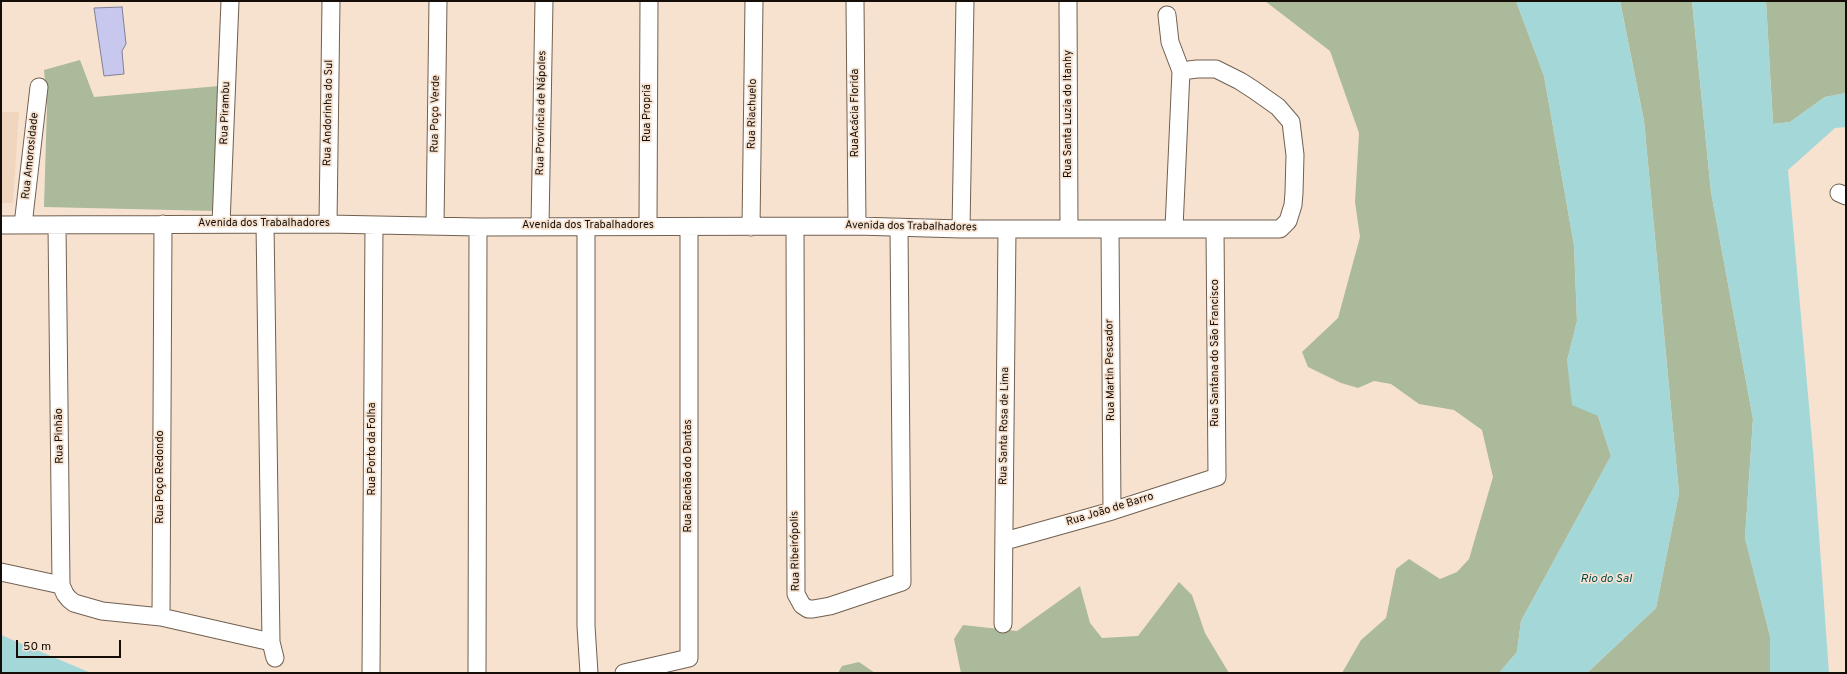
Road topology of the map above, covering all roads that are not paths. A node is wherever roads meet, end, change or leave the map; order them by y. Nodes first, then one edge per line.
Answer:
1 (230, 1) edge
2 (331, 1) edge
3 (438, 1) edge
4 (544, 1) edge
5 (649, 1) edge
6 (754, 1) edge
7 (855, 1) edge
8 (965, 1) edge
9 (1068, 1) edge
10 (1167, 15) dead end
11 (1181, 71) junction
12 (39, 87) dead end
13 (163, 224) junction
14 (221, 224) junction
15 (265, 224) junction
16 (328, 224) junction
17 (1, 225) edge
18 (23, 225) junction
19 (374, 225) junction
20 (57, 226) junction
21 (435, 226) junction
22 (540, 226) junction
23 (648, 226) junction
24 (857, 226) junction
25 (478, 227) junction
26 (586, 227) junction
27 (689, 227) junction
28 (751, 227) junction
29 (795, 227) junction
30 (899, 228) junction
31 (1069, 228) junction
32 (1174, 228) junction
33 (961, 229) junction
34 (1007, 229) junction
35 (1110, 229) junction
36 (1215, 229) junction
37 (1217, 477) joint
38 (1112, 511) junction
39 (1004, 536) junction
40 (1, 572) edge
41 (61, 585) junction
42 (161, 617) junction
43 (1003, 624) dead end
44 (371, 673) edge
45 (477, 673) edge
46 (589, 673) edge
47 (624, 673) edge

1 - 14 street, Rua Pirambu
2 - 16 street, Rua Andorinha do Sul
3 - 21 street, Rua Poço Verde
4 - 22 street, Rua Província de Nápoles
5 - 23 street, Rua Propriá
6 - 28 street, Rua Riachuelo
7 - 24 street, RuaAcácia Florida
8 - 33 street
9 - 31 street, Rua Santa Luzia do Itanhy
10 - 11 street
11 - 32 street
11 - 36 street, Avenida dos Trabalhadores
12 - 18 street, Rua Amorosidade
13 - 14 street, Avenida dos Trabalhadores
13 - 20 street, Avenida dos Trabalhadores
13 - 42 street, Rua Poço Redondo
14 - 15 street, Avenida dos Trabalhadores
15 - 16 street, Avenida dos Trabalhadores
15 - 42 street
16 - 19 street, Avenida dos Trabalhadores
17 - 18 street, Avenida dos Trabalhadores
18 - 20 street, Avenida dos Trabalhadores
19 - 21 street, Avenida dos Trabalhadores
19 - 44 street, Rua Porto da Folha
20 - 41 street, Rua Pinhão
21 - 25 street, Avenida dos Trabalhadores
22 - 25 street, Avenida dos Trabalhadores
22 - 26 street, Avenida dos Trabalhadores
23 - 26 street, Avenida dos Trabalhadores
23 - 27 street, Avenida dos Trabalhadores
24 - 29 street, Avenida dos Trabalhadores
24 - 30 street, Avenida dos Trabalhadores
25 - 45 street
26 - 46 street
27 - 28 street, Avenida dos Trabalhadores
27 - 47 street, Rua Riachão do Dantas
28 - 29 street, Avenida dos Trabalhadores
29 - 30 street, Rua Ribeirópolis
30 - 33 street, Avenida dos Trabalhadores
31 - 34 street, Avenida dos Trabalhadores
31 - 35 street, Avenida dos Trabalhadores
32 - 35 street, Avenida dos Trabalhadores
32 - 36 street, Avenida dos Trabalhadores
33 - 34 street, Avenida dos Trabalhadores
34 - 39 street, Rua Santa Rosa de Lima
35 - 38 street, Rua Martin Pescador
36 - 37 street, Rua Santana do São Francisco
37 - 38 street, Rua João de Barro
38 - 39 street, Rua João de Barro
39 - 43 street, Rua Santa Rosa de Lima
40 - 41 street
41 - 42 street

